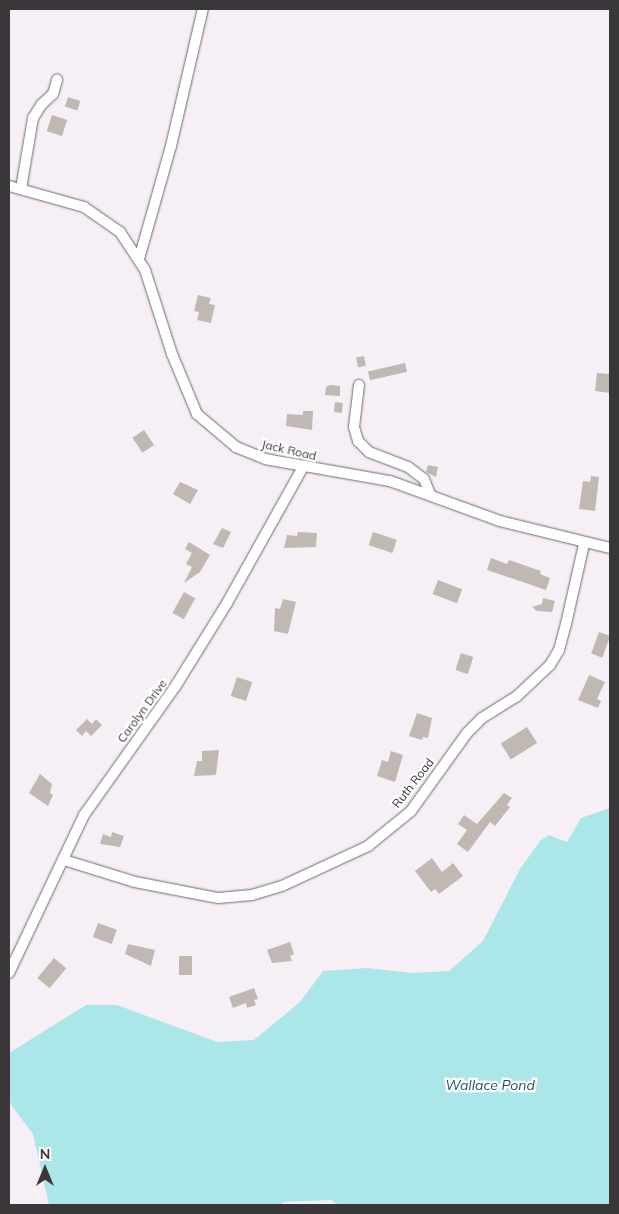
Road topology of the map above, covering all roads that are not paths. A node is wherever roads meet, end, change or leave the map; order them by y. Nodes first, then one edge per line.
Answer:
1 (203, 9) edge
2 (57, 80) dead end
3 (9, 186) edge
4 (21, 189) junction
5 (140, 259) junction
6 (359, 385) dead end
7 (303, 467) junction
8 (430, 494) junction
9 (584, 544) junction
10 (610, 548) edge
11 (64, 860) junction
12 (9, 973) edge

1 - 5 street
2 - 4 street
3 - 4 street, Jack Road
4 - 5 street, Jack Road
5 - 7 street, Jack Road
6 - 8 street
7 - 8 street, Jack Road
7 - 11 street, Carolyn Drive
8 - 9 street, Jack Road
9 - 10 street, Jack Road
9 - 11 street, Ruth Road
11 - 12 street, Carolyn Drive

